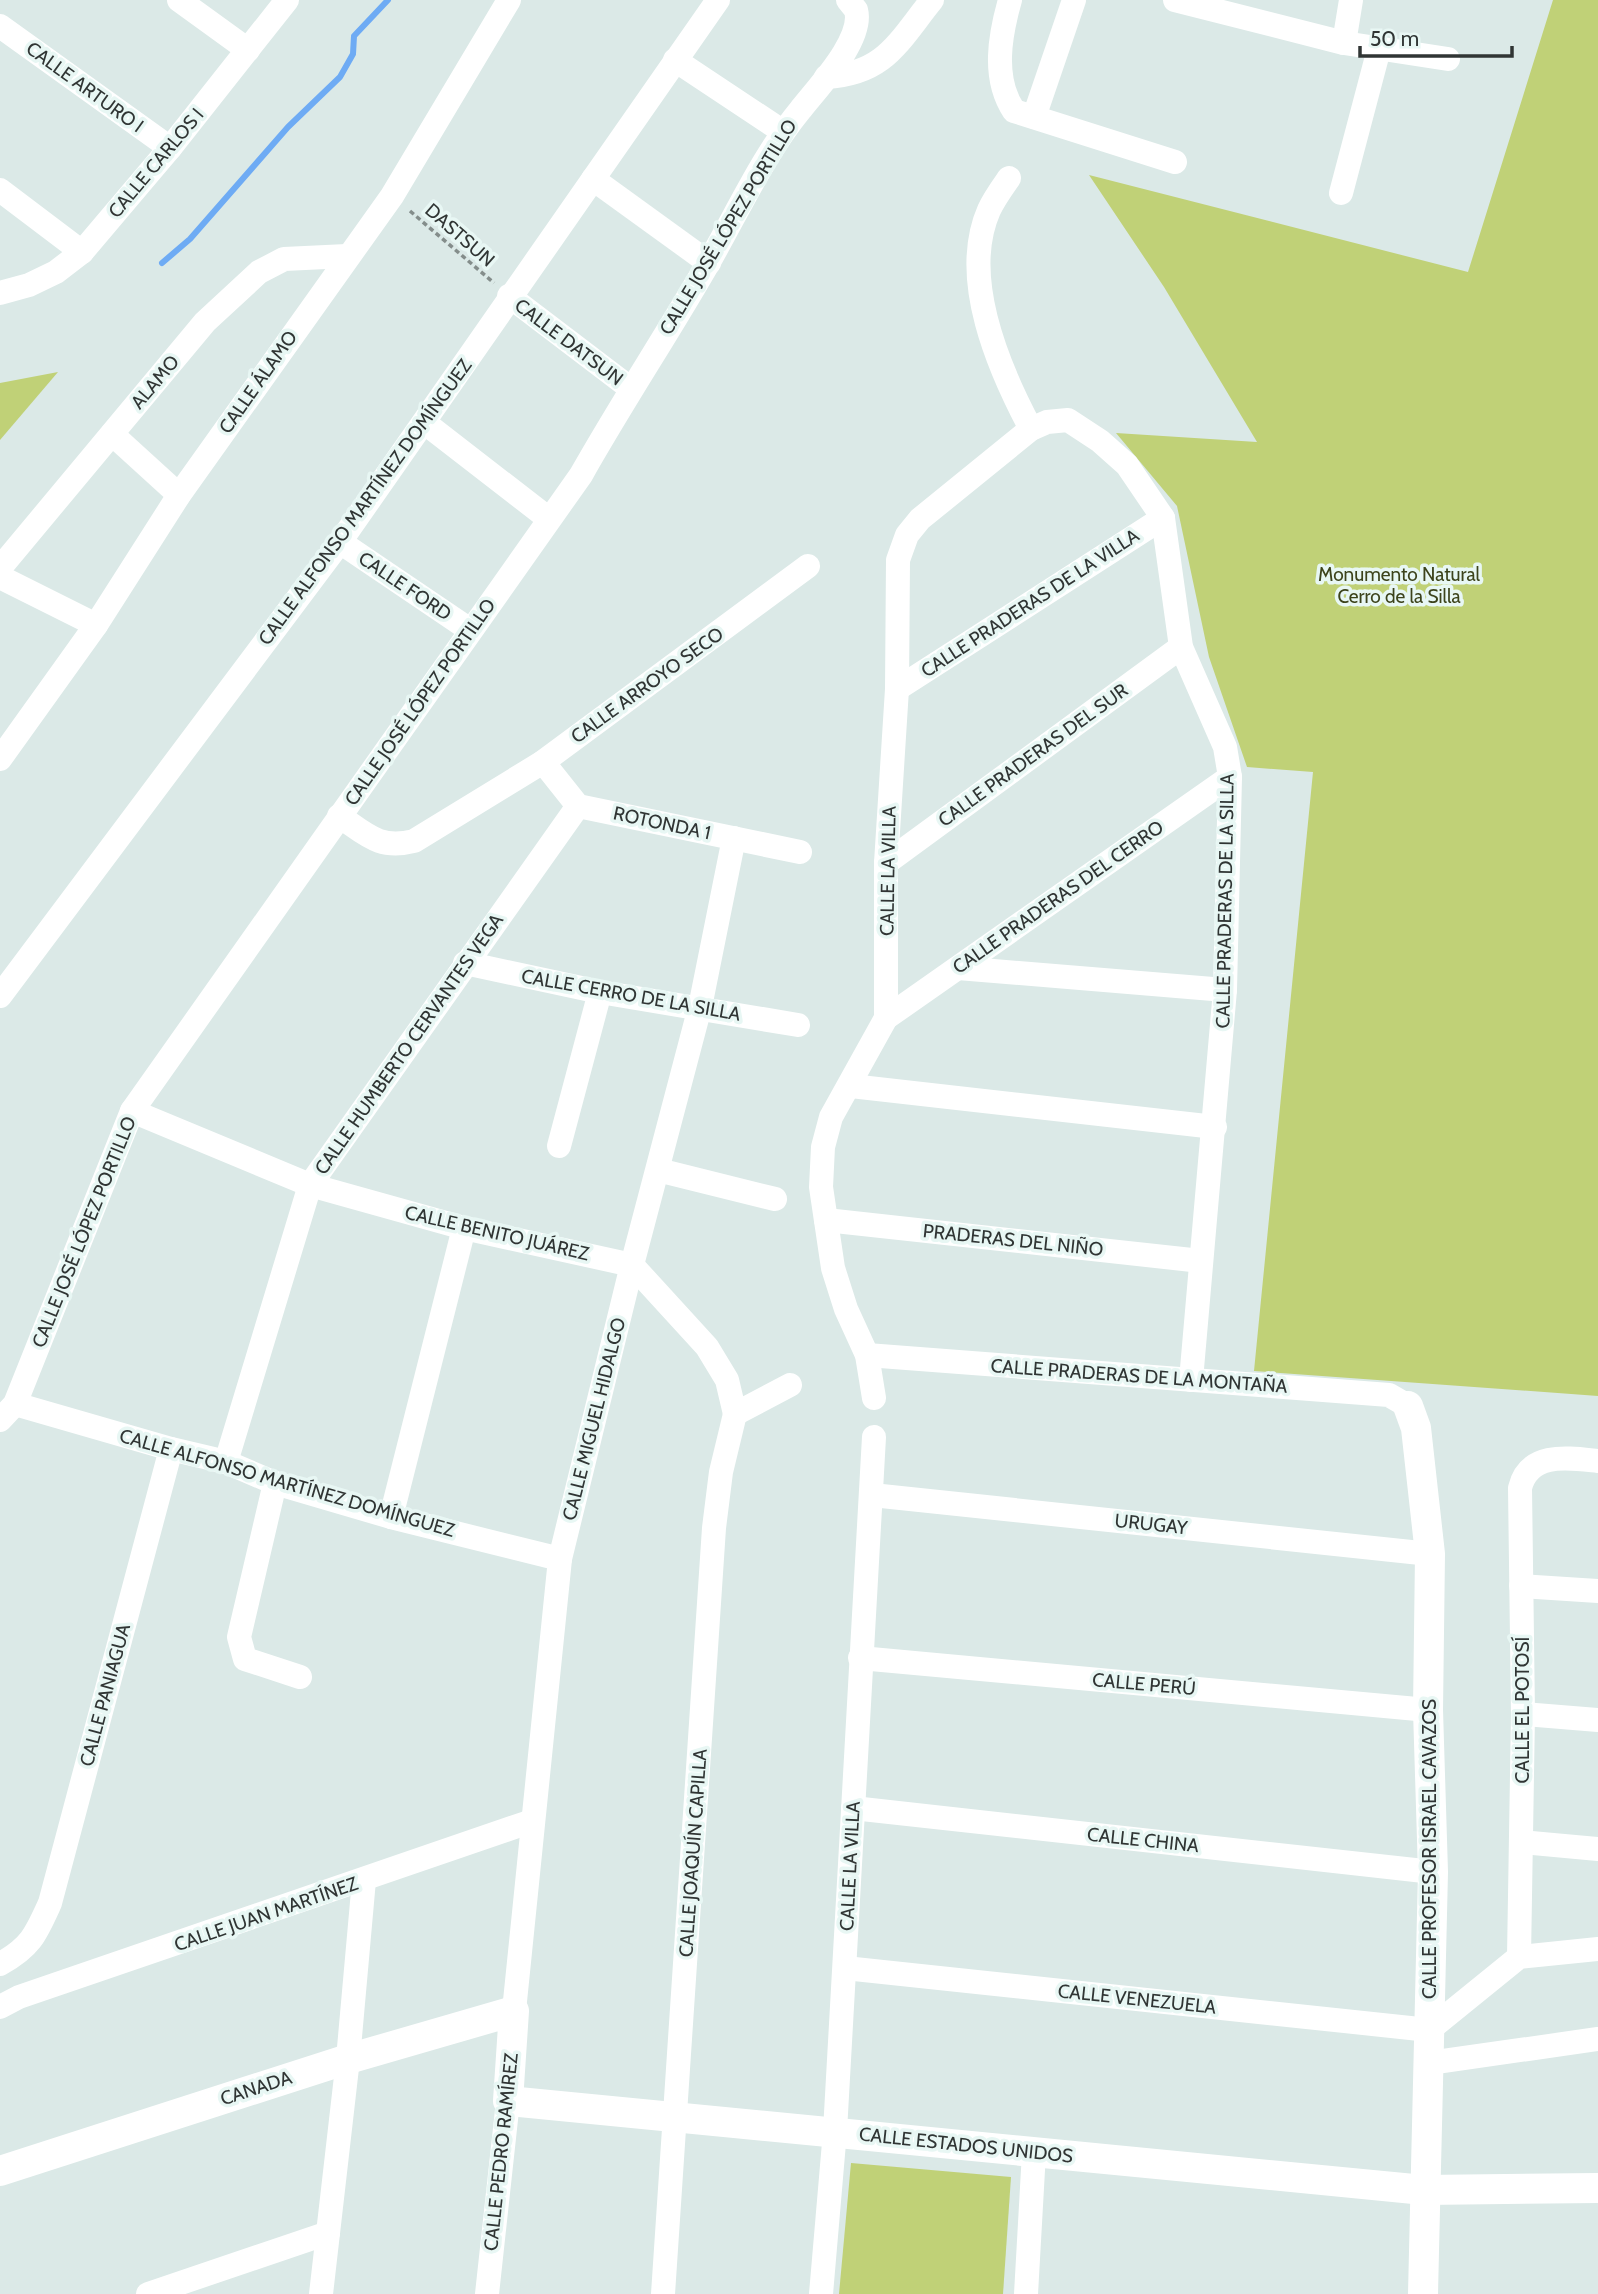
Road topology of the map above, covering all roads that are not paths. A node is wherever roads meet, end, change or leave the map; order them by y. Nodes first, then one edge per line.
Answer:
1 (179, 0) edge
2 (287, 0) edge
3 (509, 0) edge
4 (718, 0) edge
5 (932, 0) edge
6 (1010, 0) edge
7 (1074, 0) edge
8 (1175, 0) edge
9 (1352, 0) edge
10 (853, 9) edge
11 (0, 26) edge
12 (1344, 43) junction
13 (1379, 49) junction
14 (248, 50) junction
15 (1448, 59) dead end
16 (675, 60) junction
17 (827, 78) junction
18 (1024, 114) junction
19 (782, 131) junction
20 (170, 148) junction
21 (1175, 162) dead end
22 (1009, 178) dead end
23 (593, 179) junction
24 (0, 190) edge
25 (1341, 193) dead end
26 (82, 252) junction
27 (346, 256) junction
28 (709, 263) junction
29 (0, 293) edge
30 (509, 296) junction
31 (630, 388) junction
32 (425, 423) junction
33 (1077, 424) joint
34 (1031, 429) junction
35 (112, 434) junction
36 (179, 495) junction
37 (1163, 518) junction
38 (549, 519) junction
39 (340, 542) junction
40 (808, 566) dead end
41 (0, 568) edge
42 (0, 577) edge
43 (96, 625) junction
44 (470, 631) junction
45 (1181, 647) junction
46 (897, 689) junction
47 (0, 759) edge
48 (543, 762) junction
49 (1230, 776) junction
50 (578, 806) junction
51 (339, 816) junction
52 (734, 838) junction
53 (800, 852) dead end
54 (886, 863) junction
55 (465, 963) junction
56 (958, 968) junction
57 (1225, 990) junction
58 (600, 992) junction
59 (0, 996) edge
60 (700, 1007) junction
61 (886, 1018) junction
62 (798, 1025) dead end
63 (850, 1086) junction
64 (132, 1111) junction
65 (1214, 1127) junction
66 (559, 1146) dead end
67 (659, 1170) junction
68 (310, 1185) junction
69 (775, 1199) dead end
70 (826, 1220) junction
71 (464, 1228) junction
72 (1201, 1261) junction
73 (632, 1265) junction
74 (867, 1355) junction
75 (1191, 1380) junction
76 (790, 1385) dead end
77 (874, 1398) dead end
78 (1408, 1406) joint
79 (8, 1412) edge
80 (735, 1414) junction
81 (874, 1437) dead end
82 (171, 1449) junction
83 (1598, 1461) edge
84 (226, 1462) junction
85 (275, 1483) junction
86 (872, 1495) junction
87 (391, 1517) junction
88 (1430, 1554) junction
89 (561, 1559) junction
90 (1521, 1586) junction
91 (1598, 1591) edge
92 (860, 1658) junction
93 (300, 1677) dead end
94 (1428, 1710) junction
95 (1523, 1714) junction
96 (1598, 1720) edge
97 (853, 1808) junction
98 (532, 1821) junction
99 (1521, 1842) junction
100 (1598, 1849) edge
101 (1433, 1872) junction
102 (364, 1880) junction
103 (1598, 1949) edge
104 (1519, 1957) junction
105 (0, 1964) edge
106 (845, 1968) junction
107 (0, 2007) edge
108 (514, 2011) junction
109 (1429, 2030) junction
110 (1598, 2039) edge
111 (348, 2059) junction
112 (1429, 2063) junction
113 (508, 2101) junction
114 (676, 2120) junction
115 (835, 2131) junction
116 (1034, 2152) junction
117 (0, 2171) edge
118 (1598, 2188) edge
119 (1424, 2190) junction
120 (328, 2233) junction
121 (148, 2294) edge
122 (321, 2294) edge
123 (487, 2294) edge
124 (663, 2294) edge
125 (821, 2294) edge
126 (1026, 2294) edge
127 (1423, 2294) edge

1 - 14 street
2 - 14 street, CALLE CARLOS I
3 - 27 street, CALLE ÁLAMO
4 - 16 street, CALLE ALFONSO MARTÍNEZ DOMÍNGUEZ
5 - 17 street
6 - 18 street
7 - 18 street
8 - 12 street
9 - 12 street
10 - 17 street, CALLE JOSÉ LÓPEZ PORTILLO
11 - 20 street, CALLE ARTURO I
12 - 13 street
13 - 15 street
13 - 25 street
14 - 20 street, CALLE CARLOS I
16 - 19 street
16 - 23 street, CALLE ALFONSO MARTÍNEZ DOMÍNGUEZ
17 - 19 street, CALLE JOSÉ LÓPEZ PORTILLO
18 - 21 street
19 - 28 street, CALLE JOSÉ LÓPEZ PORTILLO
20 - 26 street, CALLE CARLOS I
22 - 34 street
23 - 28 street
23 - 30 street, CALLE ALFONSO MARTÍNEZ DOMÍNGUEZ
24 - 26 street
26 - 29 street, CALLE CARLOS I
27 - 35 street, ALAMO
27 - 36 street, CALLE ÁLAMO
28 - 31 street, CALLE JOSÉ LÓPEZ PORTILLO
30 - 31 street, CALLE DATSUN
30 - 32 street, CALLE ALFONSO MARTÍNEZ DOMÍNGUEZ
31 - 38 street, CALLE JOSÉ LÓPEZ PORTILLO
32 - 38 street
32 - 39 street, CALLE ALFONSO MARTÍNEZ DOMÍNGUEZ
33 - 34 street, CALLE LA VILLA
33 - 37 street, CALLE PRADERAS DE LA SILLA
34 - 46 street, CALLE LA VILLA
35 - 36 street
35 - 41 street, ALAMO
36 - 43 street, CALLE ÁLAMO
37 - 45 street, CALLE PRADERAS DE LA SILLA
37 - 46 street, CALLE PRADERAS DE LA VILLA
38 - 44 street, CALLE JOSÉ LÓPEZ PORTILLO
39 - 44 street, CALLE FORD
39 - 59 street, CALLE ALFONSO MARTÍNEZ DOMÍNGUEZ
40 - 48 street, CALLE ARROYO SECO
42 - 43 street
43 - 47 street, CALLE ÁLAMO
44 - 51 street, CALLE JOSÉ LÓPEZ PORTILLO
45 - 49 street, CALLE PRADERAS DE LA SILLA
45 - 54 street, CALLE PRADERAS DEL SUR
46 - 54 street, CALLE LA VILLA
48 - 50 street
48 - 51 street, CALLE ARROYO SECO
49 - 56 street, CALLE PRADERAS DEL CERRO
49 - 57 street, CALLE PRADERAS DE LA SILLA
50 - 52 street, ROTONDA 1
50 - 55 street, CALLE HUMBERTO CERVANTES VEGA
51 - 64 street, CALLE JOSÉ LÓPEZ PORTILLO
52 - 53 street, ROTONDA 1
52 - 60 street, CALLE MIGUEL HIDALGO
54 - 61 street, CALLE LA VILLA
55 - 58 street, CALLE CERRO DE LA SILLA
55 - 68 street, CALLE HUMBERTO CERVANTES VEGA
56 - 57 street
56 - 61 street, CALLE PRADERAS DEL CERRO
57 - 65 street, CALLE PRADERAS DE LA SILLA
58 - 60 street, CALLE CERRO DE LA SILLA
58 - 66 street
60 - 62 street, CALLE CERRO DE LA SILLA
60 - 67 street, CALLE MIGUEL HIDALGO
61 - 63 street, CALLE LA VILLA
63 - 65 street
63 - 70 street, CALLE LA VILLA
64 - 68 street, CALLE BENITO JUÁREZ
64 - 79 street, CALLE JOSÉ LÓPEZ PORTILLO
65 - 72 street, CALLE PRADERAS DE LA SILLA
67 - 69 street
67 - 73 street, CALLE MIGUEL HIDALGO
68 - 71 street, CALLE BENITO JUÁREZ
68 - 84 street, CALLE HUMBERTO CERVANTES VEGA
70 - 72 street, PRADERAS DEL NIÑO
70 - 74 street, CALLE LA VILLA
71 - 73 street, CALLE BENITO JUÁREZ
71 - 87 street
72 - 75 street, CALLE PRADERAS DE LA SILLA
73 - 80 street
73 - 89 street, CALLE MIGUEL HIDALGO
74 - 75 street, CALLE PRADERAS DE LA MONTAÑA
74 - 77 street, CALLE LA VILLA
75 - 78 street, CALLE PRADERAS DE LA MONTAÑA
76 - 80 street
78 - 88 street, CALLE PROFESOR ISRAEL CAVAZOS
79 - 82 street, CALLE ALFONSO MARTÍNEZ DOMÍNGUEZ
80 - 114 street, CALLE JOAQUÍN CAPILLA
81 - 86 street, CALLE LA VILLA
82 - 84 street, CALLE ALFONSO MARTÍNEZ DOMÍNGUEZ
82 - 105 street, CALLE PANIAGUA
83 - 90 street, CALLE EL POTOSÍ
84 - 85 street, CALLE ALFONSO MARTÍNEZ DOMÍNGUEZ
85 - 87 street, CALLE ALFONSO MARTÍNEZ DOMÍNGUEZ
85 - 93 street
86 - 88 street, URUGAY
86 - 92 street, CALLE LA VILLA
87 - 89 street, CALLE ALFONSO MARTÍNEZ DOMÍNGUEZ
88 - 94 street, CALLE PROFESOR ISRAEL CAVAZOS
89 - 98 street, CALLE MIGUEL HIDALGO
90 - 91 street
90 - 95 street, CALLE EL POTOSÍ
92 - 94 street, CALLE PERÚ
92 - 97 street, CALLE LA VILLA
94 - 101 street, CALLE PROFESOR ISRAEL CAVAZOS
95 - 96 street
95 - 99 street, CALLE EL POTOSÍ
97 - 101 street, CALLE CHINA
97 - 106 street, CALLE LA VILLA
98 - 102 street, CALLE JUAN MARTÍNEZ
98 - 108 street, CALLE MIGUEL HIDALGO
99 - 100 street
99 - 104 street, CALLE EL POTOSÍ
101 - 109 street, CALLE PROFESOR ISRAEL CAVAZOS
102 - 107 street, CALLE JUAN MARTÍNEZ
102 - 111 street
103 - 104 street
104 - 109 street
106 - 109 street, CALLE VENEZUELA
106 - 115 street, CALLE LA VILLA
108 - 111 street, CANADA
108 - 113 street, CALLE PEDRO RAMÍREZ
109 - 112 street, CALLE PROFESOR ISRAEL CAVAZOS
110 - 112 street
111 - 117 street, CANADA
111 - 120 street
112 - 119 street, CALLE PROFESOR ISRAEL CAVAZOS
113 - 114 street, CALLE ESTADOS UNIDOS
113 - 123 street, CALLE PEDRO RAMÍREZ
114 - 115 street, CALLE ESTADOS UNIDOS
114 - 124 street, CALLE JOAQUÍN CAPILLA
115 - 116 street, CALLE ESTADOS UNIDOS
115 - 125 street, CALLE LA VILLA
116 - 119 street, CALLE ESTADOS UNIDOS
116 - 126 street
118 - 119 street, CALLE ESTADOS UNIDOS
119 - 127 street, CALLE PROFESOR ISRAEL CAVAZOS
120 - 121 street
120 - 122 street

